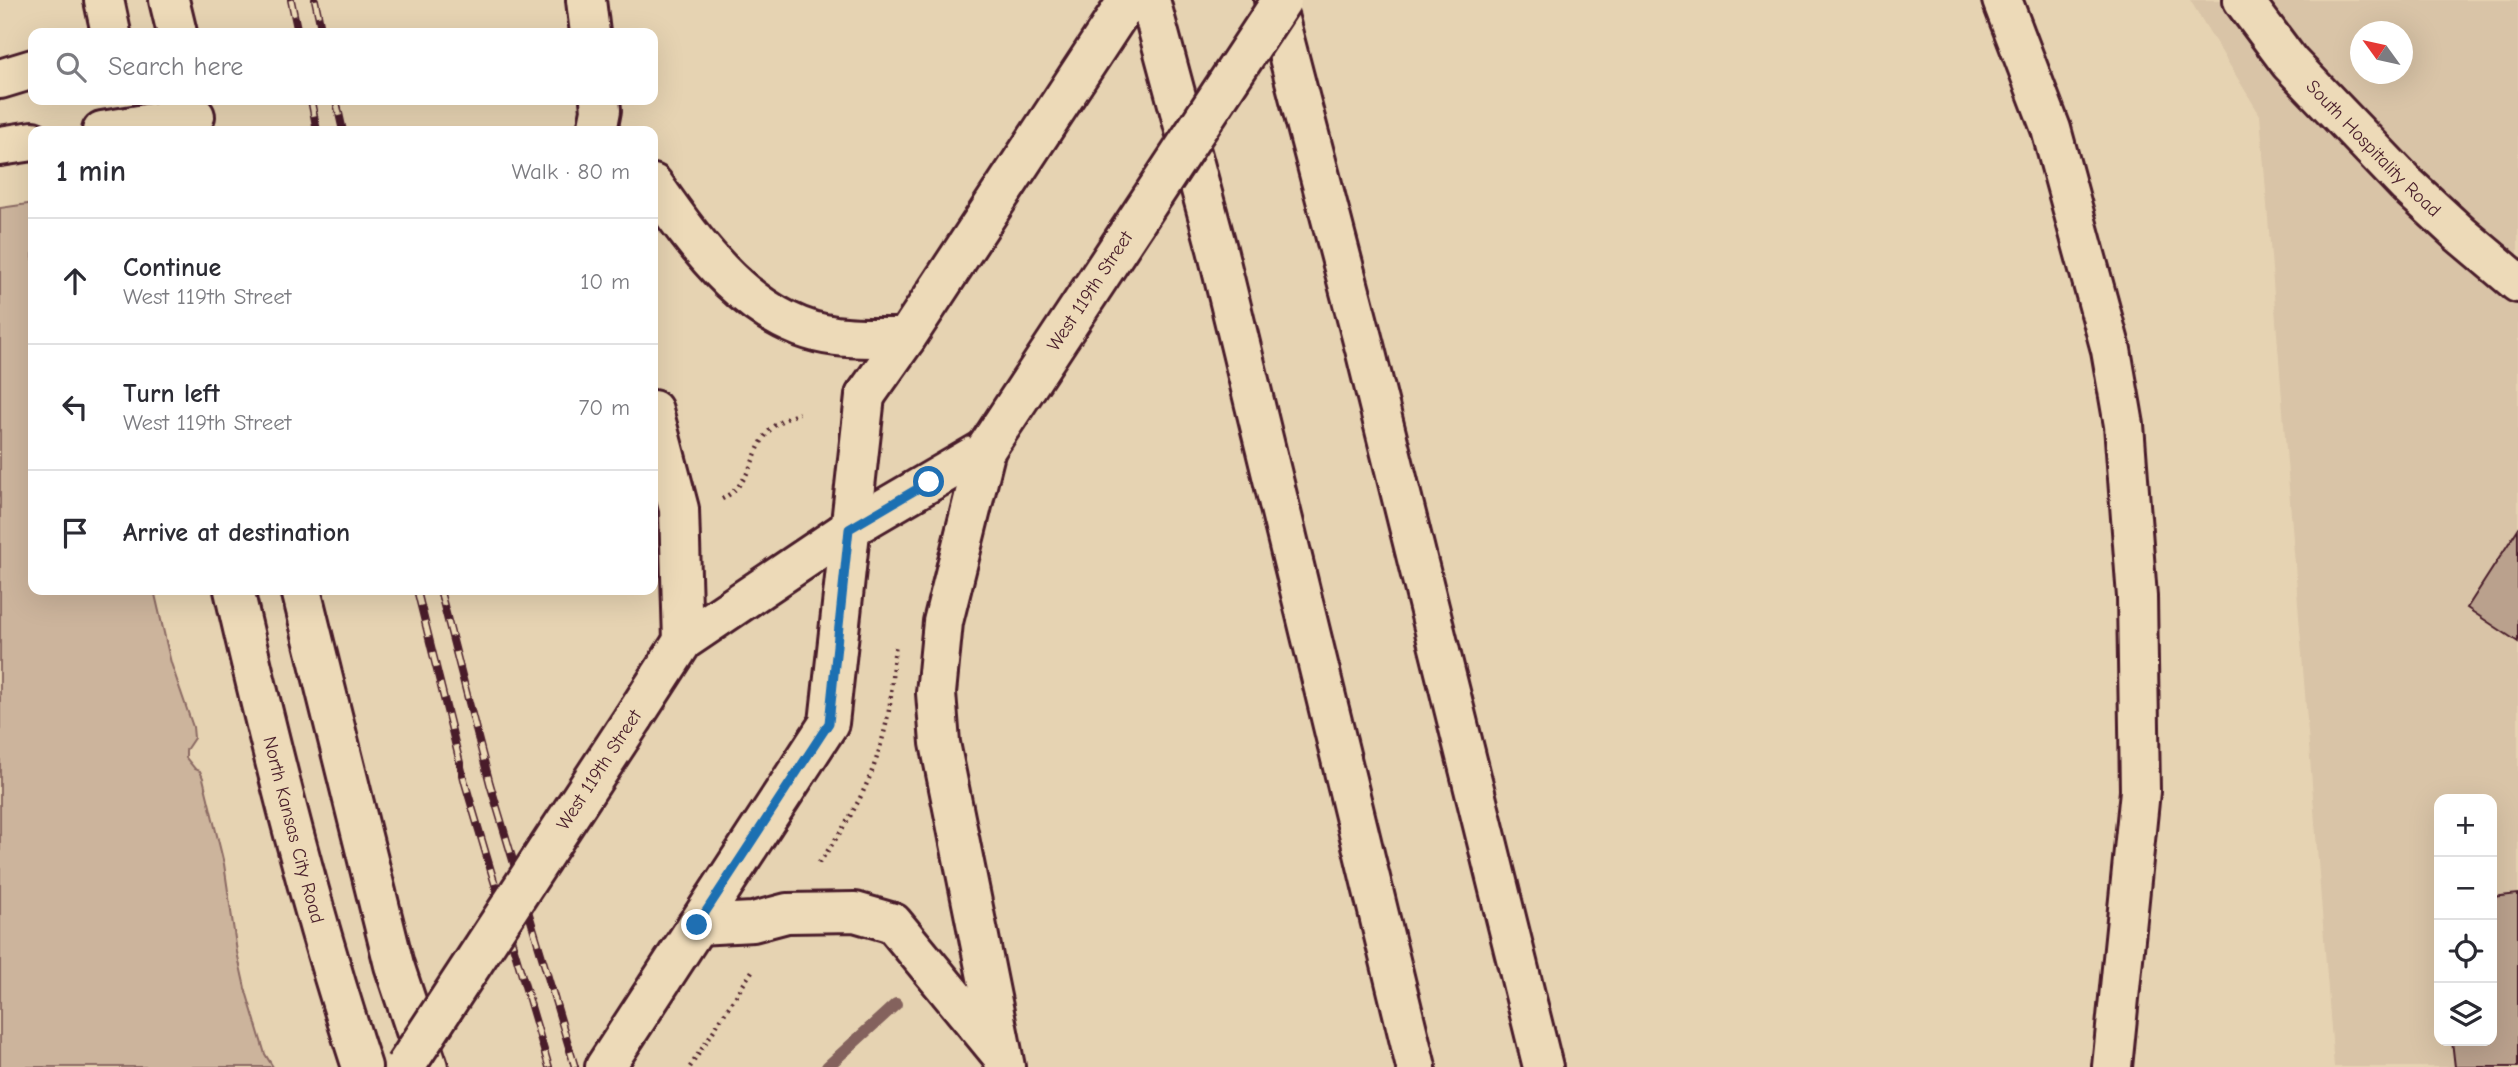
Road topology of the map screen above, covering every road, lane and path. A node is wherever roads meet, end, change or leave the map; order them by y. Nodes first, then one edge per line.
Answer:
1 (104, 0) edge
2 (586, 0) edge
3 (1128, 0) edge
4 (1150, 0) edge
5 (1274, 0) edge
6 (1282, 0) edge
7 (2003, 0) edge
8 (2243, 0) edge
9 (110, 28) edge
10 (589, 28) edge
11 (28, 71) edge
12 (0, 79) edge
13 (195, 116) edge
14 (122, 122) edge
15 (28, 142) edge
16 (0, 146) edge
17 (658, 191) edge
18 (2518, 283) edge
19 (906, 338) junction
20 (799, 413) dead end
21 (658, 429) edge
22 (986, 449) junction
23 (722, 499) dead end
24 (849, 529) junction
25 (235, 595) edge
26 (302, 595) edge
27 (683, 641) junction
28 (896, 643) dead end
29 (819, 863) dead end
30 (697, 925) junction
31 (754, 968) dead end
32 (1003, 1060) edge
33 (362, 1067) edge
34 (405, 1067) edge
35 (428, 1067) edge
36 (604, 1067) edge
37 (690, 1067) edge
38 (1416, 1067) edge
39 (1543, 1067) edge
40 (2112, 1067) edge

1 - 9 main road
2 - 10 main road
3 - 19 main road
4 - 38 main road
5 - 39 main road
6 - 22 main road, West 119th Street, bridge
7 - 40 main road
8 - 18 main road, South Hospitality Road
11 - 12 main road
13 - 14 main road
15 - 16 main road
17 - 19 main road
19 - 24 main road
20 - 23 path
21 - 27 main road
22 - 24 main road, West 119th Street
22 - 32 main road
24 - 27 main road, West 119th Street
24 - 30 main road
25 - 33 main road, North Kansas City Road
26 - 35 main road
27 - 34 main road, West 119th Street, bridge
28 - 29 path
30 - 32 main road
30 - 36 main road
31 - 37 path

